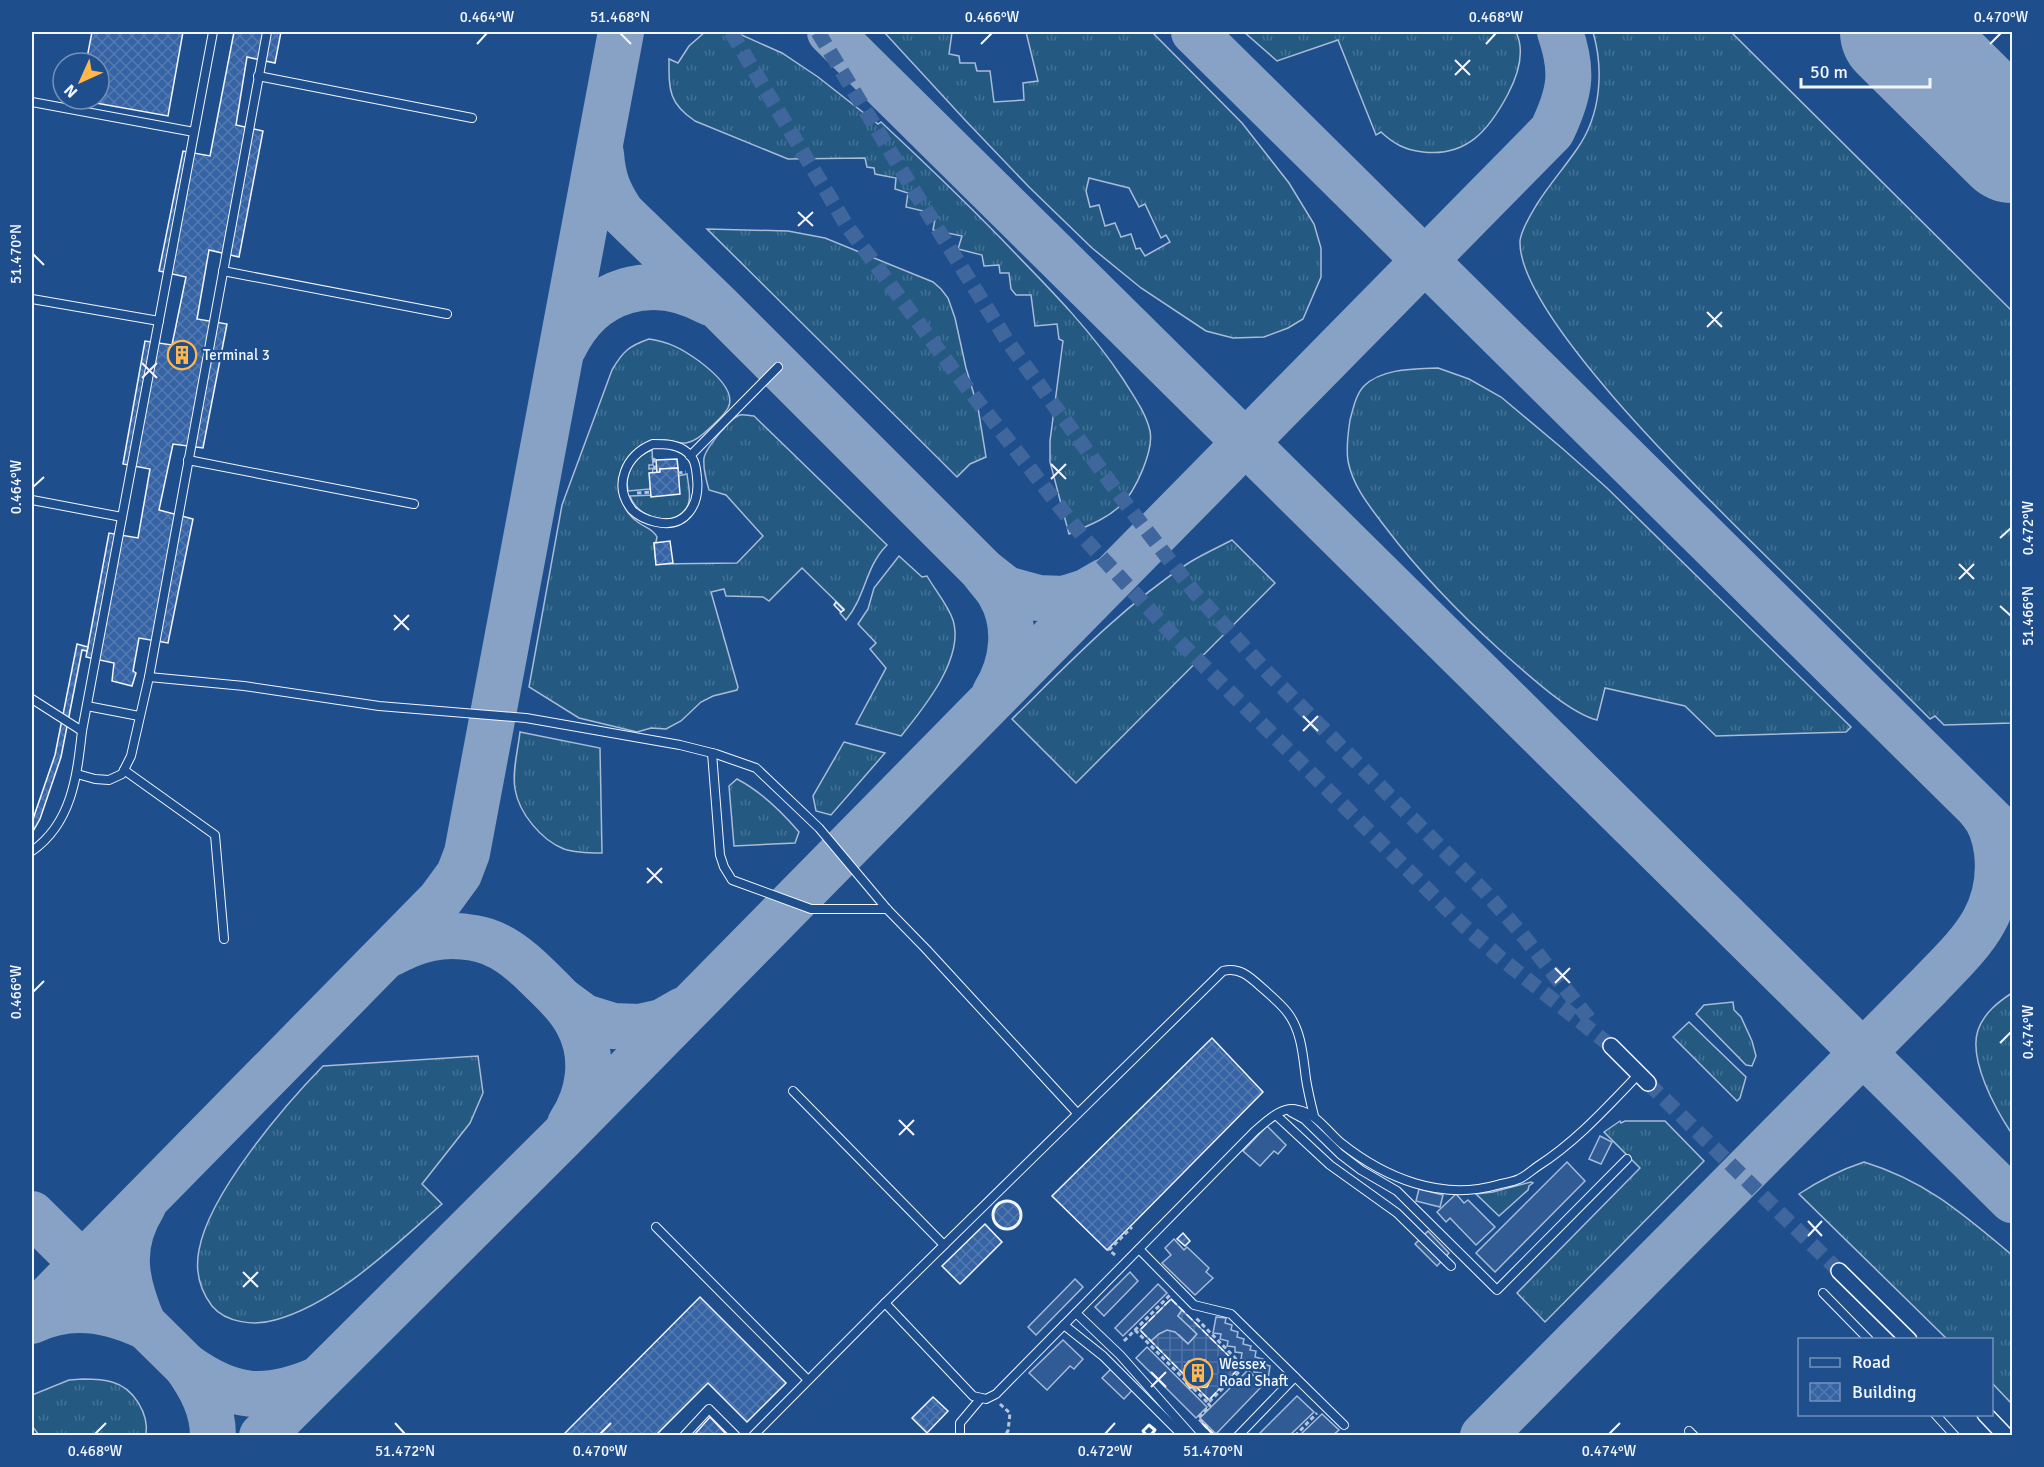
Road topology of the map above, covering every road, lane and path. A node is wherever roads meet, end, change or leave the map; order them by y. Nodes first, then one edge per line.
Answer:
1 (213, 32) edge
2 (267, 32) edge
3 (258, 76) junction
4 (32, 102) edge
5 (472, 118) dead end
6 (194, 132) junction
7 (223, 271) junction
8 (32, 299) edge
9 (447, 314) dead end
10 (159, 321) junction
11 (778, 367) dead end
12 (690, 456) junction
13 (188, 460) junction
14 (32, 500) edge
15 (414, 504) dead end
16 (122, 517) junction
17 (149, 677) junction
18 (32, 699) edge
19 (87, 705) junction
20 (139, 716) junction
21 (82, 731) junction
22 (712, 753) junction
23 (124, 770) junction
24 (77, 774) junction
25 (32, 851) edge
26 (886, 909) junction
27 (225, 939) dead end
28 (1611, 1046) tunnel mouth
29 (1644, 1079) joint
30 (793, 1091) dead end
31 (1284, 1110) junction
32 (1077, 1113) junction
33 (1276, 1115) junction
34 (1314, 1116) junction
35 (1628, 1159) dead end
36 (656, 1227) dead end
37 (1132, 1227) dead end
38 (944, 1245) junction
39 (1139, 1249) junction
40 (1124, 1264) junction
41 (1451, 1266) dead end
42 (1839, 1271) tunnel mouth
43 (1165, 1288) dead end
44 (1823, 1293) dead end
45 (885, 1303) junction
46 (1076, 1313) junction
47 (1195, 1318) dead end
48 (1064, 1325) junction
49 (1135, 1330) junction
50 (1867, 1338) edge
51 (1907, 1338) edge
52 (1114, 1350) junction
53 (1295, 1377) junction
54 (808, 1380) junction
55 (981, 1398) junction
56 (998, 1402) dead end
57 (1208, 1403) junction
58 (1310, 1405) dead end
59 (1937, 1416) edge
60 (1987, 1416) edge
61 (1344, 1425) dead end
62 (684, 1436) edge
63 (736, 1436) edge
64 (753, 1436) edge
65 (960, 1436) edge
66 (1004, 1436) edge
67 (1183, 1436) edge
68 (1192, 1436) edge
69 (1215, 1436) edge
70 (1238, 1436) edge
71 (1295, 1436) edge
72 (1955, 1436) edge
73 (2006, 1436) edge

1 - 6 lane
2 - 3 lane
3 - 5 lane
3 - 7 lane
4 - 6 lane
6 - 10 lane
7 - 9 lane
7 - 13 lane
8 - 10 lane
10 - 16 lane
11 - 12 lane
12 - 12 lane
13 - 15 lane
13 - 17 lane
14 - 16 lane
16 - 19 lane
17 - 20 lane
17 - 22 lane
18 - 21 lane
19 - 20 lane
19 - 21 lane
20 - 23 lane
21 - 24 lane
22 - 26 lane
22 - 26 lane
23 - 24 lane
23 - 27 lane
24 - 25 lane
26 - 32 lane
28 - 29 street
29 - 34 lane
30 - 38 lane
31 - 33 lane
31 - 34 lane
31 - 35 lane
32 - 34 lane
32 - 38 lane
33 - 39 lane
33 - 41 lane
36 - 54 lane
37 - 40 path
38 - 45 lane
39 - 40 lane
39 - 53 lane
40 - 46 lane
42 - 51 street
43 - 49 path
44 - 50 lane
45 - 54 lane
45 - 55 lane
46 - 48 lane
46 - 52 lane
47 - 57 path
48 - 55 lane
48 - 67 lane
49 - 52 path
49 - 57 path
52 - 68 lane
53 - 61 lane
53 - 70 lane
54 - 64 lane
55 - 65 lane
56 - 66 path
57 - 69 path
58 - 71 path
59 - 72 lane
60 - 73 street
62 - 63 lane

